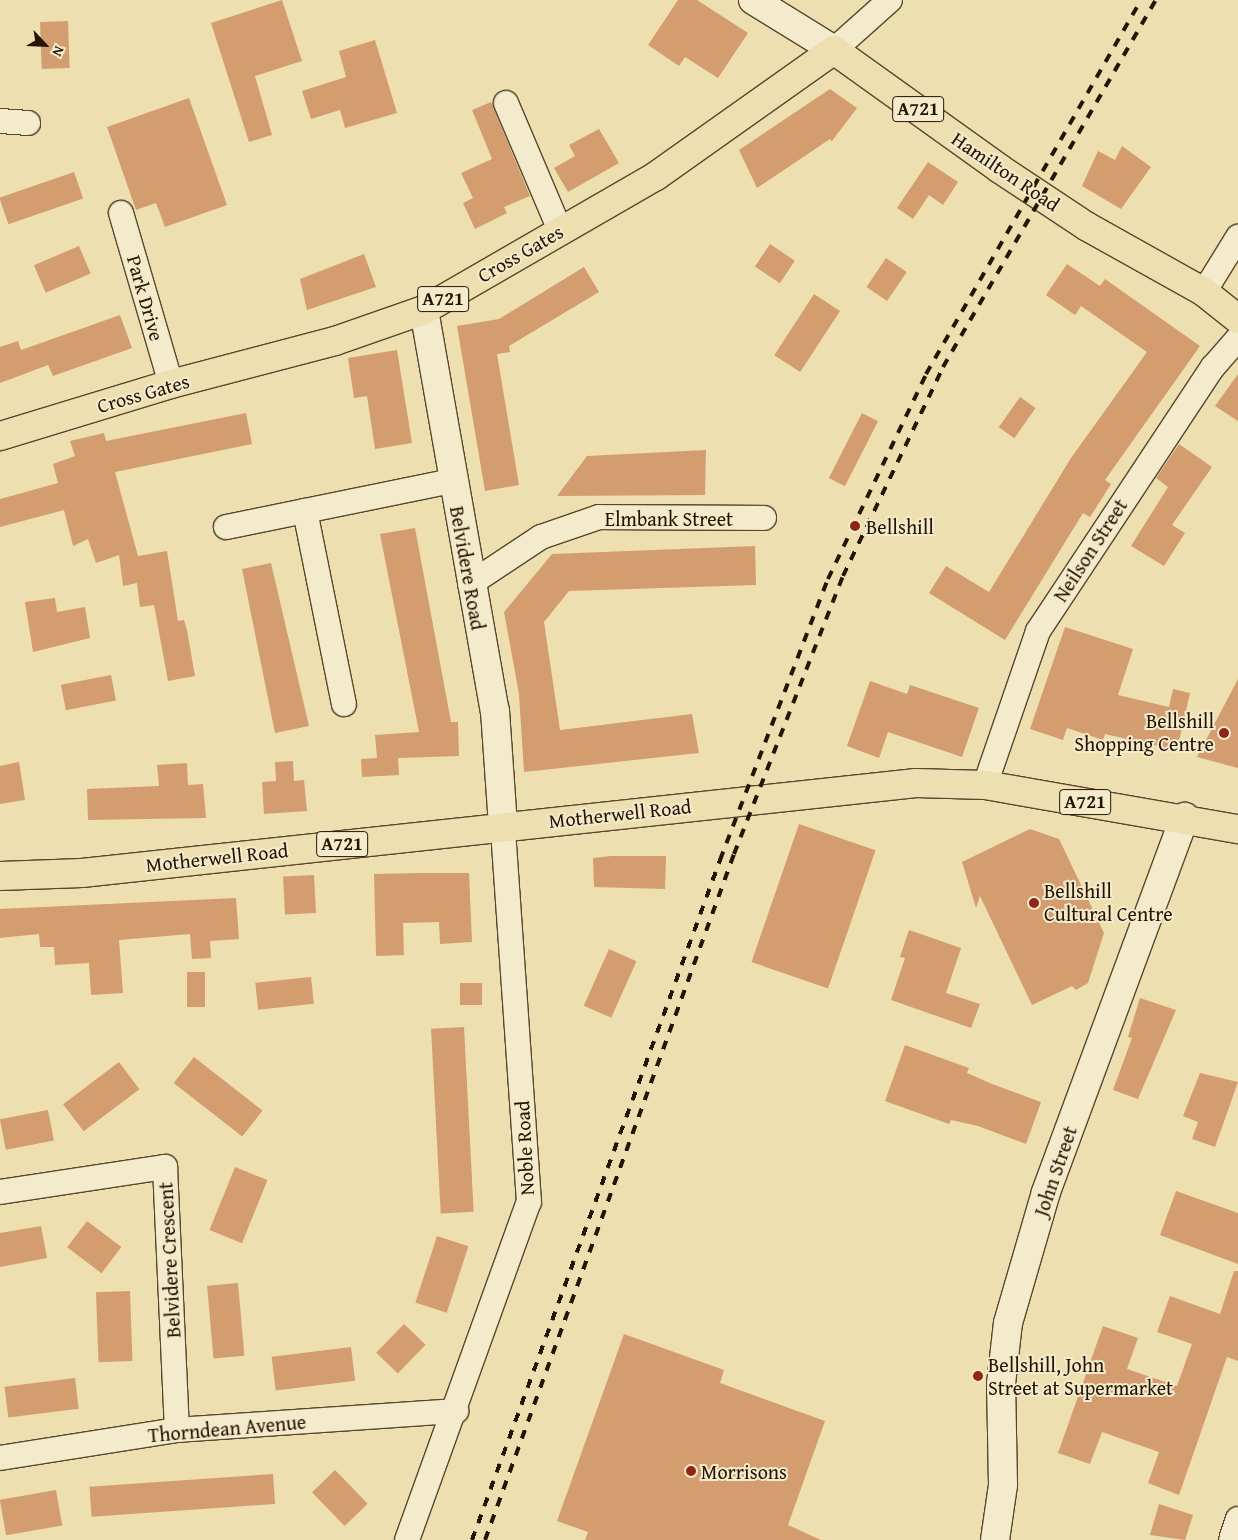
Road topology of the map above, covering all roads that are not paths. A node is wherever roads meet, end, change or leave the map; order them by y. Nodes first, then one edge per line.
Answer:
1 (753, 0) edge
2 (890, 0) edge
3 (834, 50) junction
4 (506, 103) dead end
5 (0, 121) edge
6 (28, 123) dead end
7 (121, 213) dead end
8 (560, 230) junction
9 (1238, 237) edge
10 (1204, 292) junction
11 (424, 310) junction
12 (1238, 319) edge
13 (1238, 338) edge
14 (171, 384) junction
15 (0, 436) edge
16 (453, 482) junction
17 (305, 511) junction
18 (764, 518) dead end
19 (226, 526) dead end
20 (470, 584) junction
21 (344, 704) dead end
22 (985, 785) junction
23 (1185, 817) junction
24 (503, 826) junction
25 (1238, 829) edge
26 (0, 876) edge
27 (0, 1192) edge
28 (456, 1411) junction
29 (177, 1430) junction
30 (0, 1458) edge
31 (1238, 1519) edge
32 (407, 1540) edge
33 (994, 1540) edge
34 (1231, 1540) edge

1 - 3 street, Hamilton Road
2 - 3 street
3 - 8 main road, Cross Gates / A721
3 - 10 main road, Hamilton Road / A721
4 - 8 street
5 - 6 street
7 - 14 street, Park Drive
8 - 11 main road, Cross Gates / A721
9 - 10 street
10 - 12 main road, Hamilton Road / A721
11 - 14 main road, Cross Gates / A721
11 - 16 street, Belvidere Road
13 - 22 street, Neilson Street
14 - 15 main road, Cross Gates / A721
16 - 17 street
16 - 20 street, Belvidere Road
17 - 19 street
17 - 21 street
18 - 20 street, Elmbank Street
20 - 24 street, Belvidere Road
22 - 23 main road, Motherwell Road / A721
22 - 24 main road, Motherwell Road / A721
23 - 25 main road, Motherwell Road / A721
23 - 33 street, John Street
24 - 26 main road, Motherwell Road / A721
24 - 28 street, Noble Road
27 - 29 street, Belvidere Crescent
28 - 29 street, Thorndean Avenue
28 - 32 street, Noble Road
29 - 30 street, Thorndean Avenue
31 - 34 street

